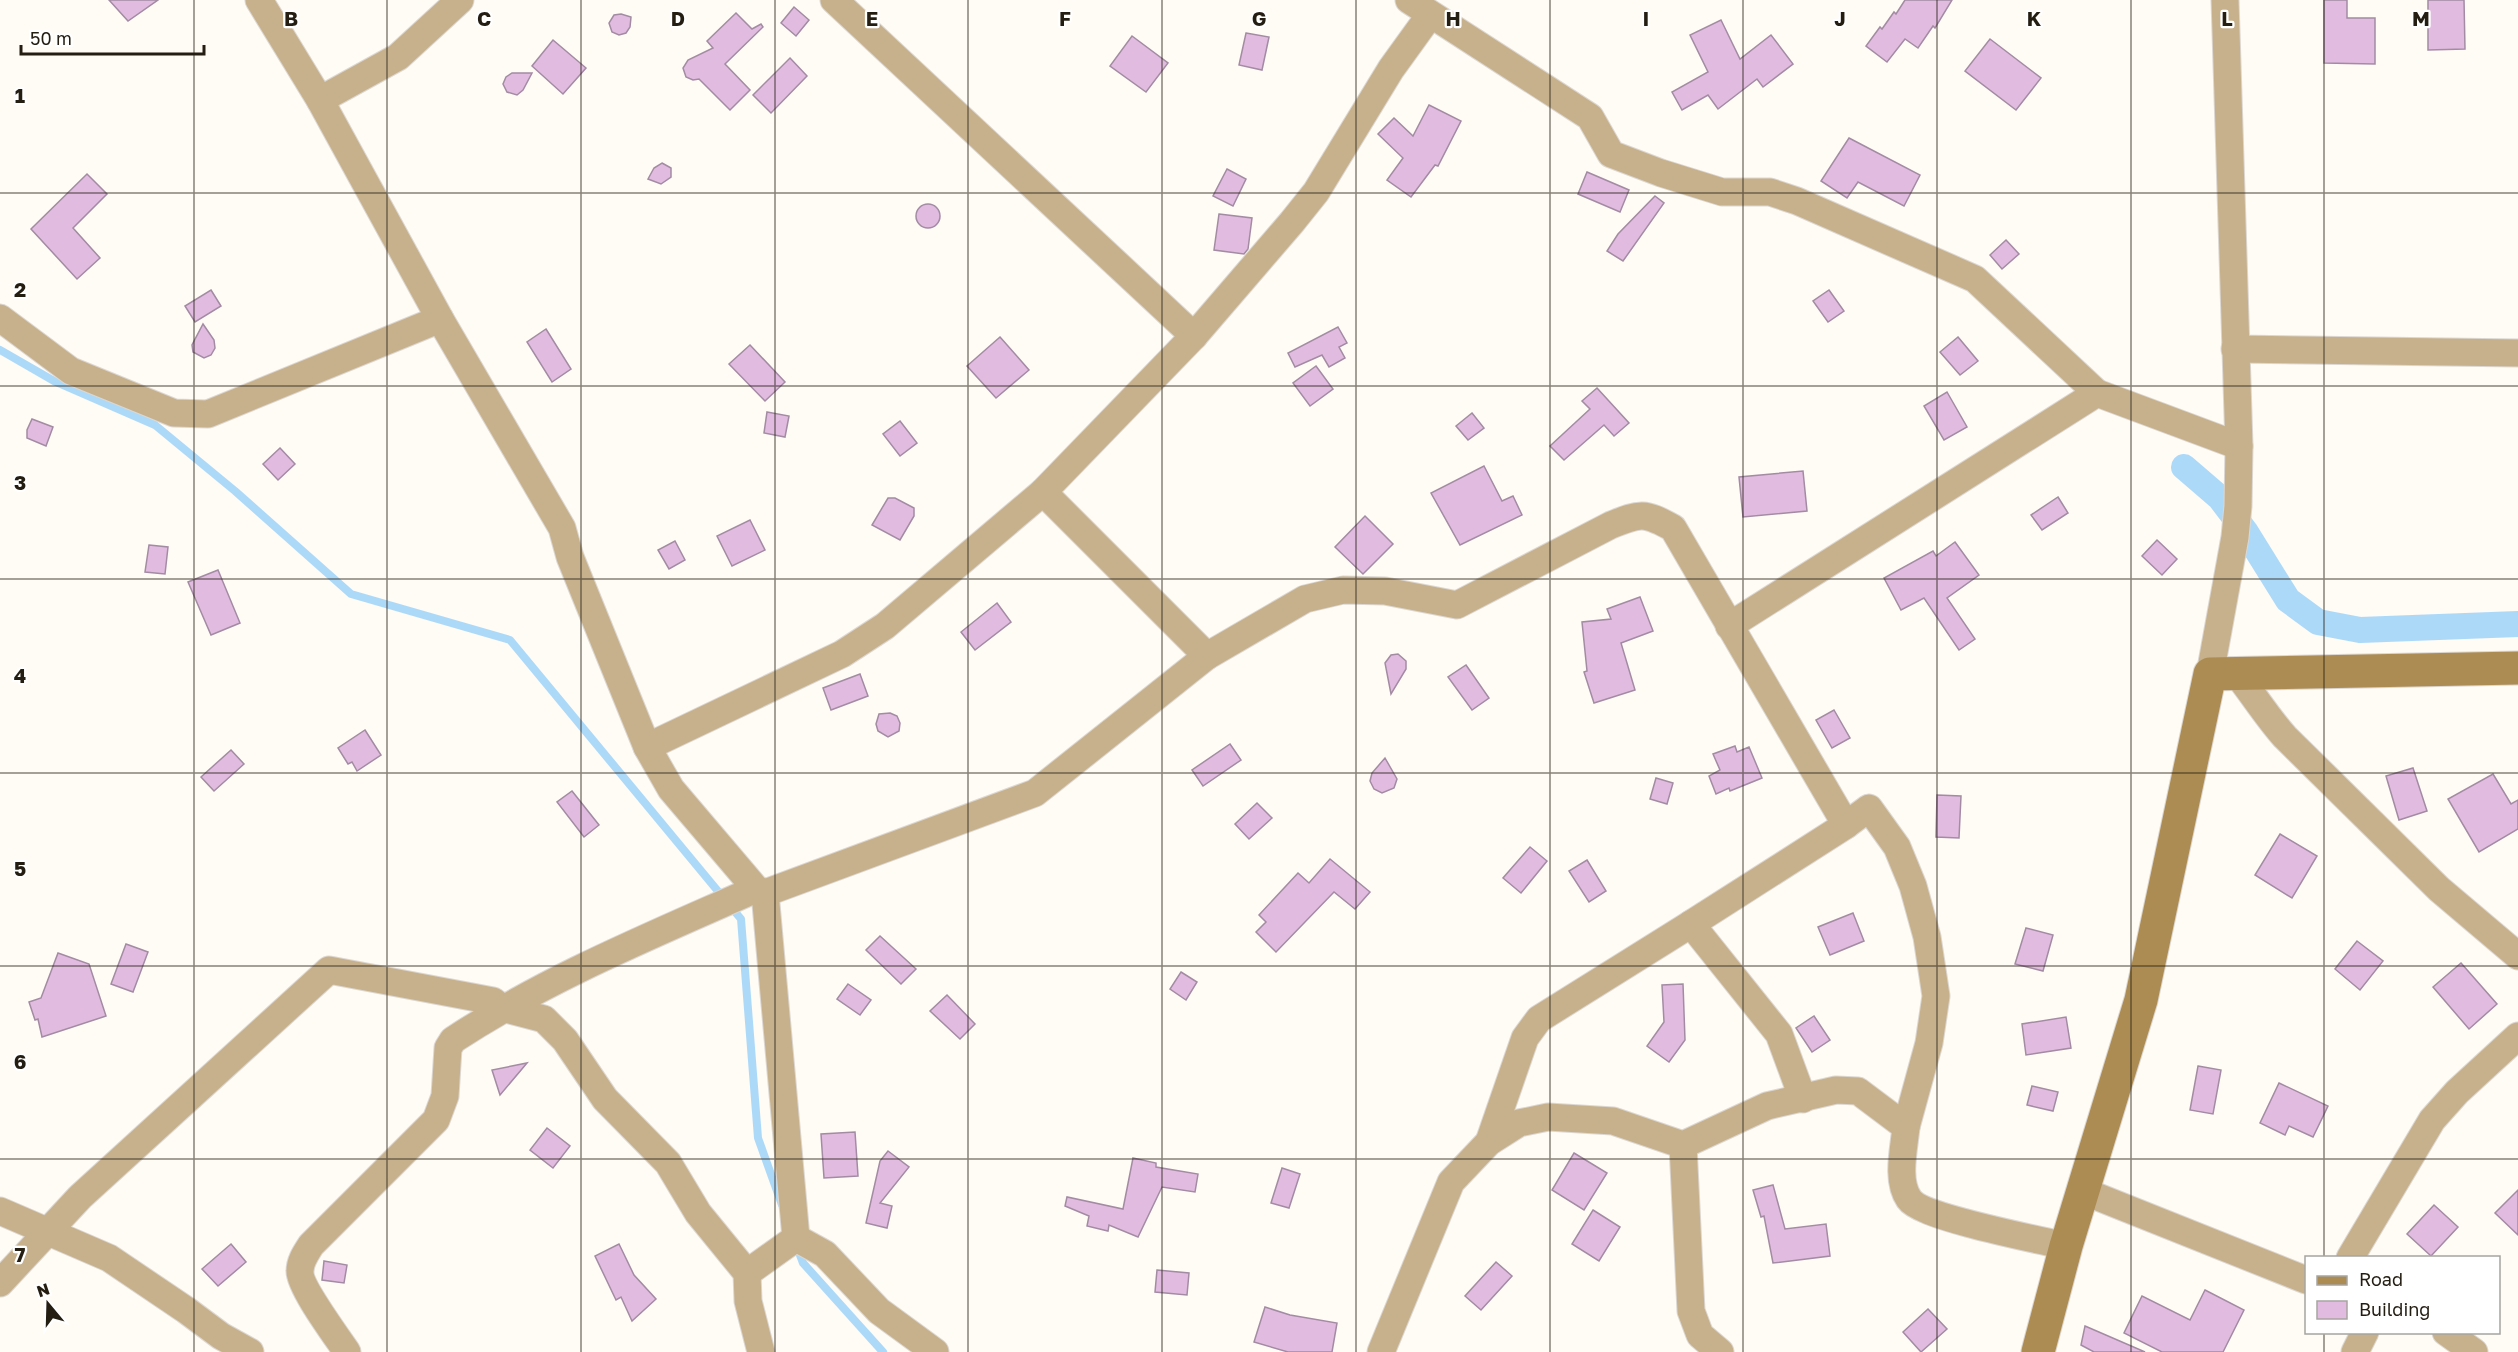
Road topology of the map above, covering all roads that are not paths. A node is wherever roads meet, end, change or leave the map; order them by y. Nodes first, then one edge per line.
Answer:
1 (259, 0) edge
2 (460, 0) edge
3 (834, 0) edge
4 (2225, 0) edge
5 (1420, 7) edge
6 (320, 99) junction
7 (0, 318) edge
8 (440, 320) junction
9 (1194, 336) junction
10 (2235, 349) junction
11 (2518, 353) edge
12 (2097, 393) junction
13 (2239, 446) junction
14 (1043, 492) junction
15 (1729, 626) junction
16 (1207, 656) junction
17 (2518, 668) edge
18 (2223, 673) junction
19 (647, 747) junction
20 (1845, 825) junction
21 (761, 891) junction
22 (1691, 924) junction
23 (2518, 956) edge
24 (502, 1008) junction
25 (2518, 1036) edge
26 (1803, 1099) junction
27 (1905, 1127) junction
28 (1489, 1142) junction
29 (1683, 1145) junction
30 (2083, 1191) junction
31 (0, 1211) edge
32 (46, 1233) junction
33 (796, 1238) junction
34 (2066, 1246) junction
35 (2351, 1256) edge
36 (760, 1264) junction
37 (2305, 1279) edge
38 (0, 1283) edge
39 (2364, 1334) edge
40 (2449, 1334) edge
41 (250, 1352) edge
42 (347, 1352) edge
43 (761, 1352) edge
44 (935, 1352) edge
45 (1381, 1352) edge
46 (1720, 1352) edge
47 (2038, 1352) edge
48 (2355, 1352) edge
49 (2474, 1352) edge

1 - 6 street
2 - 6 street
3 - 9 street
4 - 10 street
5 - 9 street
5 - 12 street
6 - 8 street
7 - 8 street
8 - 19 street
9 - 14 street
10 - 11 street
10 - 13 street
12 - 13 street
12 - 15 street
13 - 18 street
14 - 16 street
14 - 19 street
15 - 16 street
15 - 20 street
16 - 21 street
17 - 18 street
18 - 23 street
18 - 30 street
19 - 21 street
20 - 22 street
20 - 27 street
21 - 24 street
21 - 33 street
22 - 26 street
22 - 28 street
24 - 32 street
24 - 36 street
24 - 42 street
25 - 35 street
26 - 27 street
26 - 29 street
27 - 34 street
28 - 29 street
28 - 45 street
29 - 46 street
30 - 34 street
30 - 37 street
31 - 32 street
32 - 38 street
32 - 41 street
33 - 36 street
33 - 44 street
34 - 47 street
36 - 43 street
39 - 48 street
40 - 49 street

